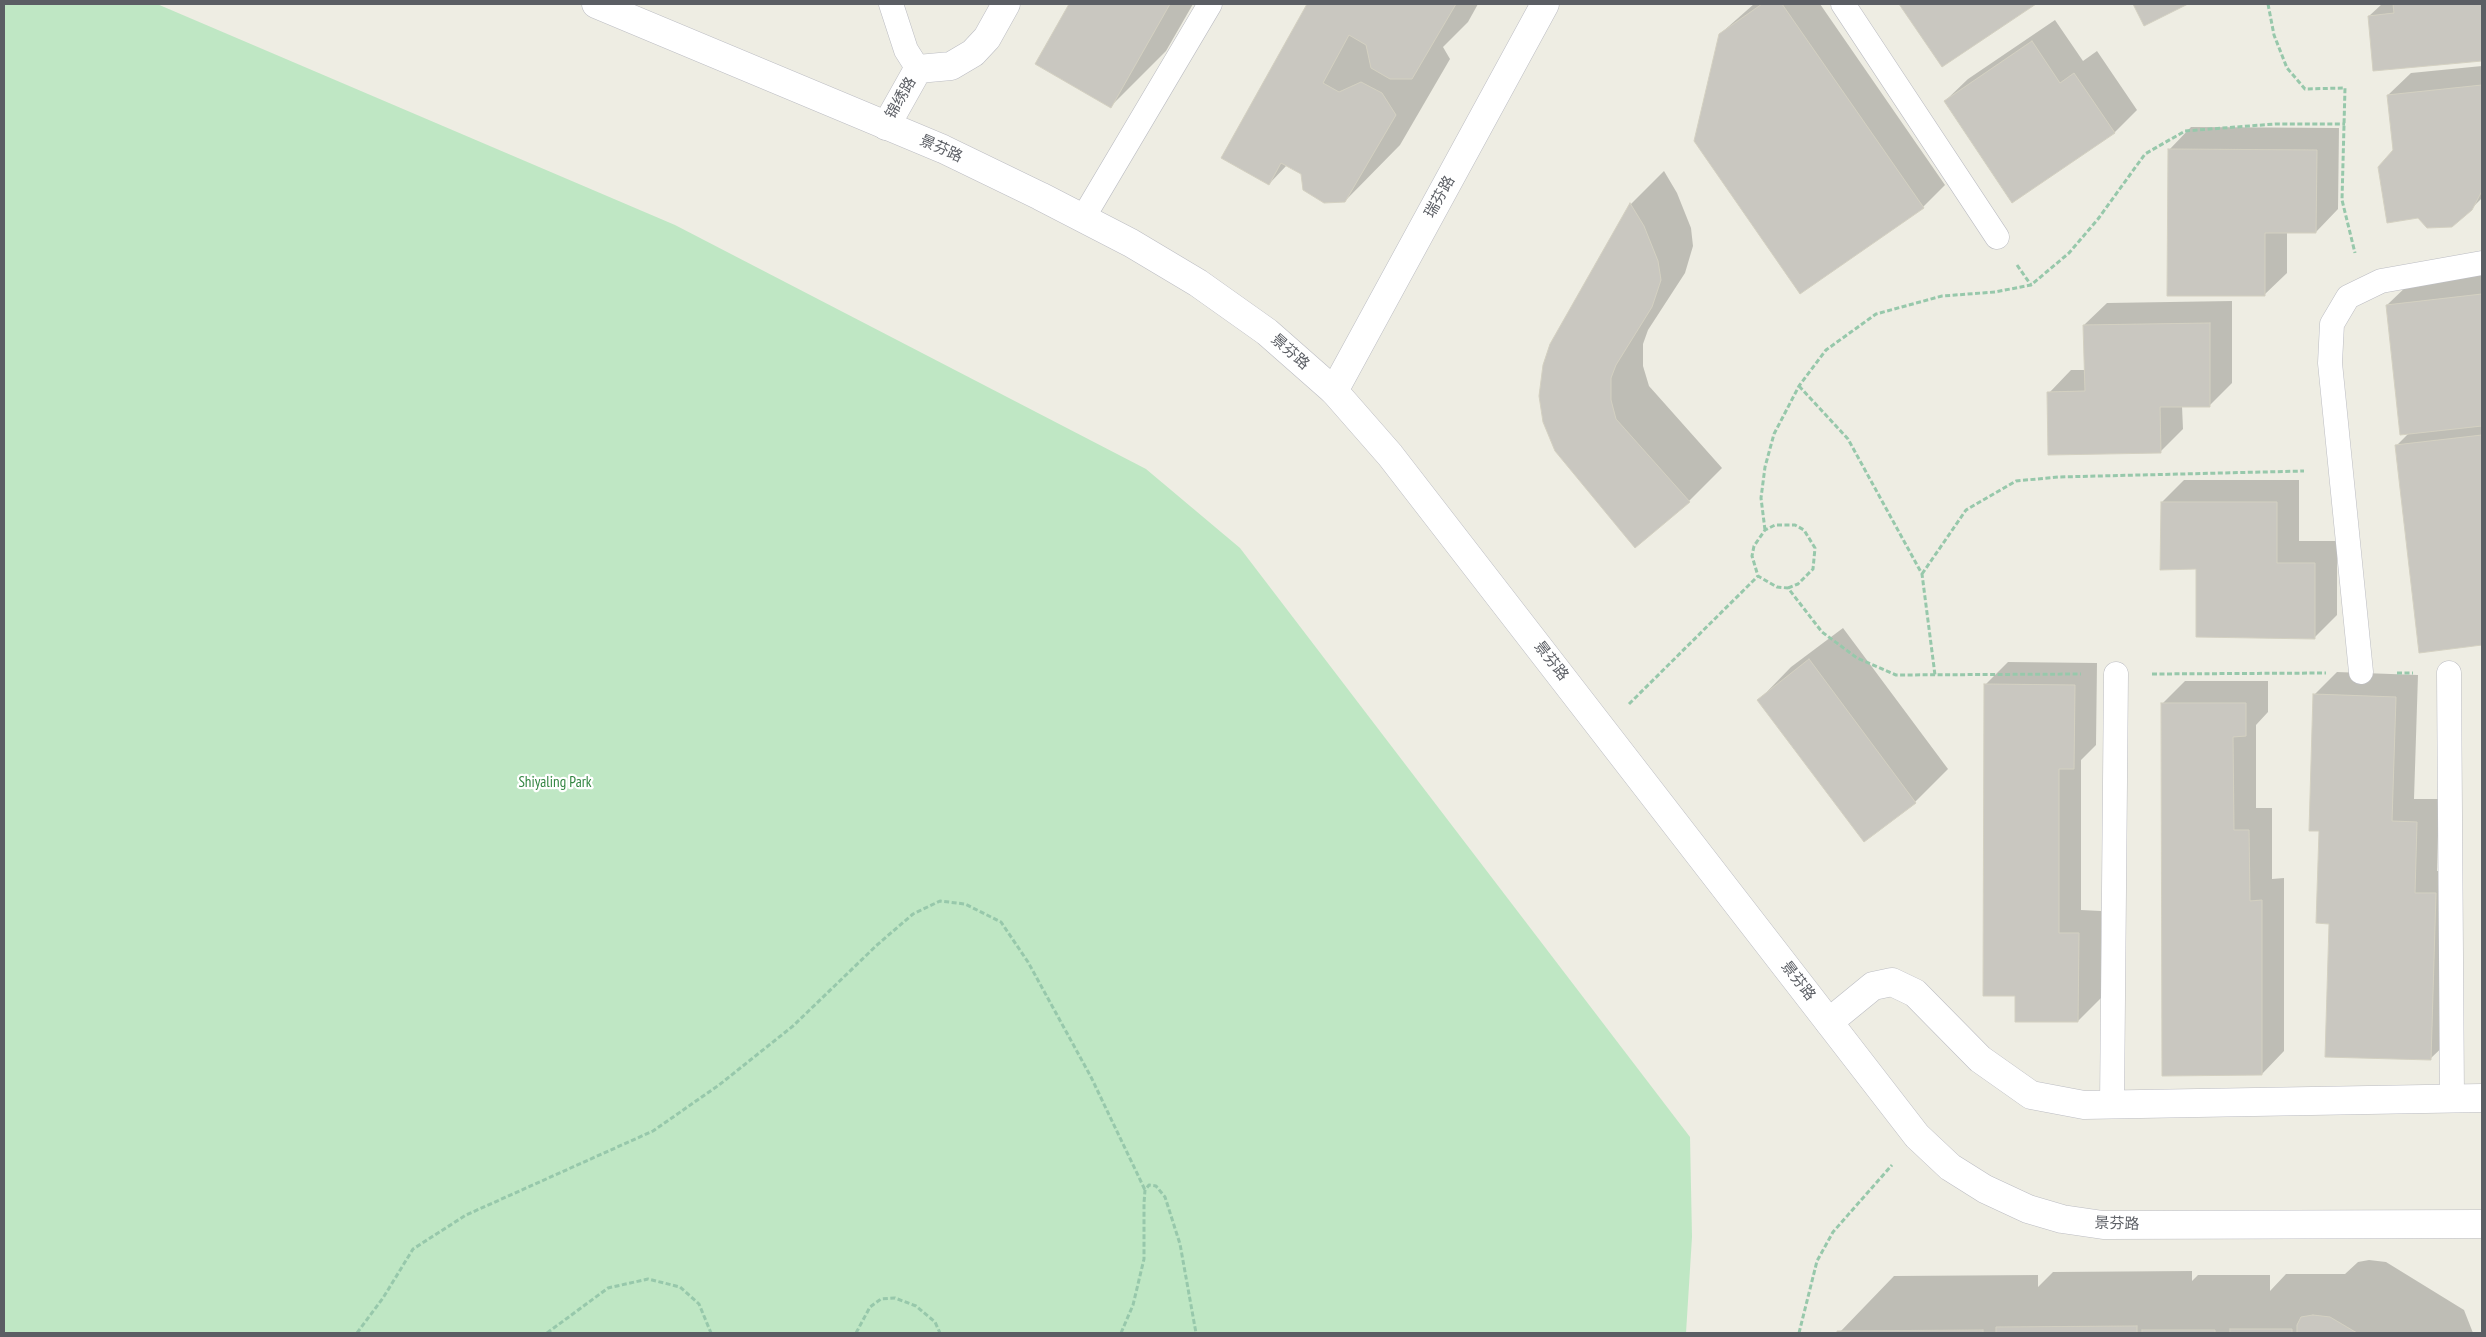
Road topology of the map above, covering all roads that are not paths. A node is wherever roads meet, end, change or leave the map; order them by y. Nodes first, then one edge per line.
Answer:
1 (596, 4) edge
2 (891, 4) edge
3 (1006, 4) edge
4 (1210, 4) edge
5 (1545, 4) edge
6 (1843, 4) edge
7 (918, 69) junction
8 (886, 126) junction
9 (1083, 218) junction
10 (1997, 237) dead end
11 (2482, 263) edge
12 (1334, 391) junction
13 (2361, 672) dead end
14 (2449, 673) dead end
15 (2116, 674) dead end
16 (1829, 1022) junction
17 (2452, 1098) junction
18 (2482, 1098) edge
19 (2112, 1105) junction
20 (2481, 1227) edge

1 - 8 street, 景芬路
2 - 7 lane
3 - 7 street, 锦绣路
4 - 9 lane
5 - 12 street, 瑞芬路
6 - 10 lane
7 - 8 street, 锦绣路
8 - 9 street, 景芬路
9 - 12 street, 景芬路
11 - 13 lane
12 - 16 street, 景芬路
14 - 17 lane
15 - 19 lane
16 - 19 street
16 - 20 street, 景芬路
17 - 18 street
17 - 19 street

